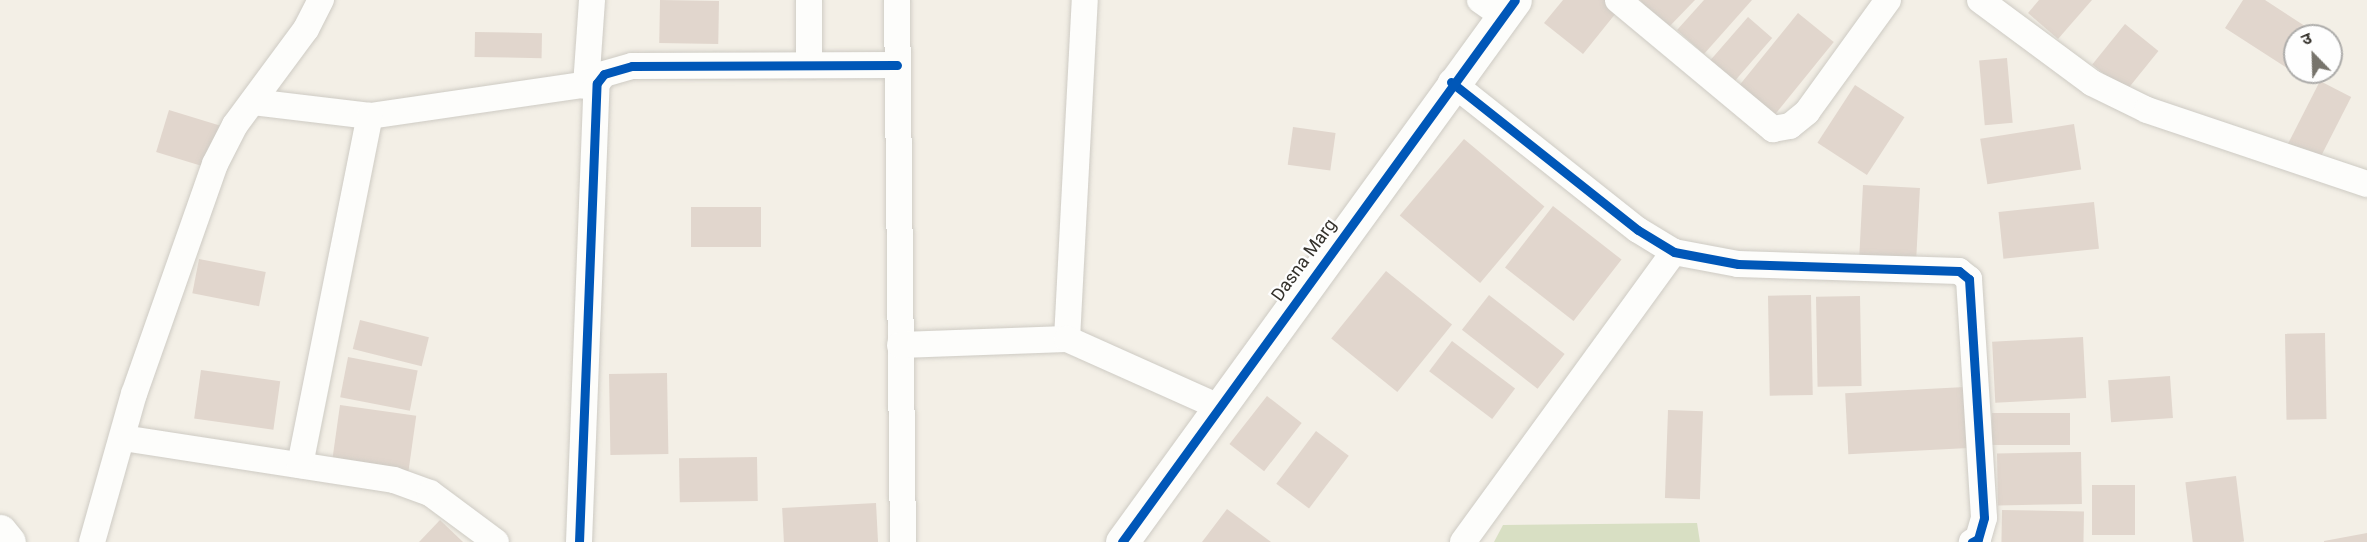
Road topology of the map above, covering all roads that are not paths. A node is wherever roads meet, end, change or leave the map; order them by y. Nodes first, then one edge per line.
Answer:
1 (321, 0) edge
2 (592, 0) edge
3 (809, 0) edge
4 (897, 0) edge
5 (1085, 0) edge
6 (1618, 0) edge
7 (1888, 0) edge
8 (1980, 0) edge
9 (1499, 5) edge
10 (808, 65) junction
11 (897, 65) junction
12 (1451, 82) junction
13 (592, 85) junction
14 (253, 102) junction
15 (370, 116) junction
16 (2367, 184) edge
17 (1674, 252) junction
18 (1067, 339) junction
19 (900, 345) junction
20 (1219, 407) junction
21 (123, 438) junction
22 (300, 465) junction
23 (0, 531) edge
24 (9, 542) edge
25 (92, 542) edge
26 (495, 542) edge
27 (579, 542) edge
28 (903, 542) edge
29 (1122, 542) edge
30 (1463, 542) edge
31 (1972, 542) edge

1 - 14 street
2 - 13 street
3 - 10 street
4 - 11 street
5 - 18 street
6 - 7 street
8 - 16 street
9 - 12 street, Dasna Marg
10 - 11 street
10 - 13 street
11 - 19 street
12 - 17 street
12 - 20 street, Dasna Marg
13 - 15 street
13 - 27 street
14 - 15 street
14 - 21 street
15 - 22 street
17 - 30 street
17 - 31 street
18 - 19 street
18 - 20 street
19 - 28 street
20 - 29 street, Dasna Marg
21 - 22 street
21 - 25 street
22 - 26 street
23 - 24 street

